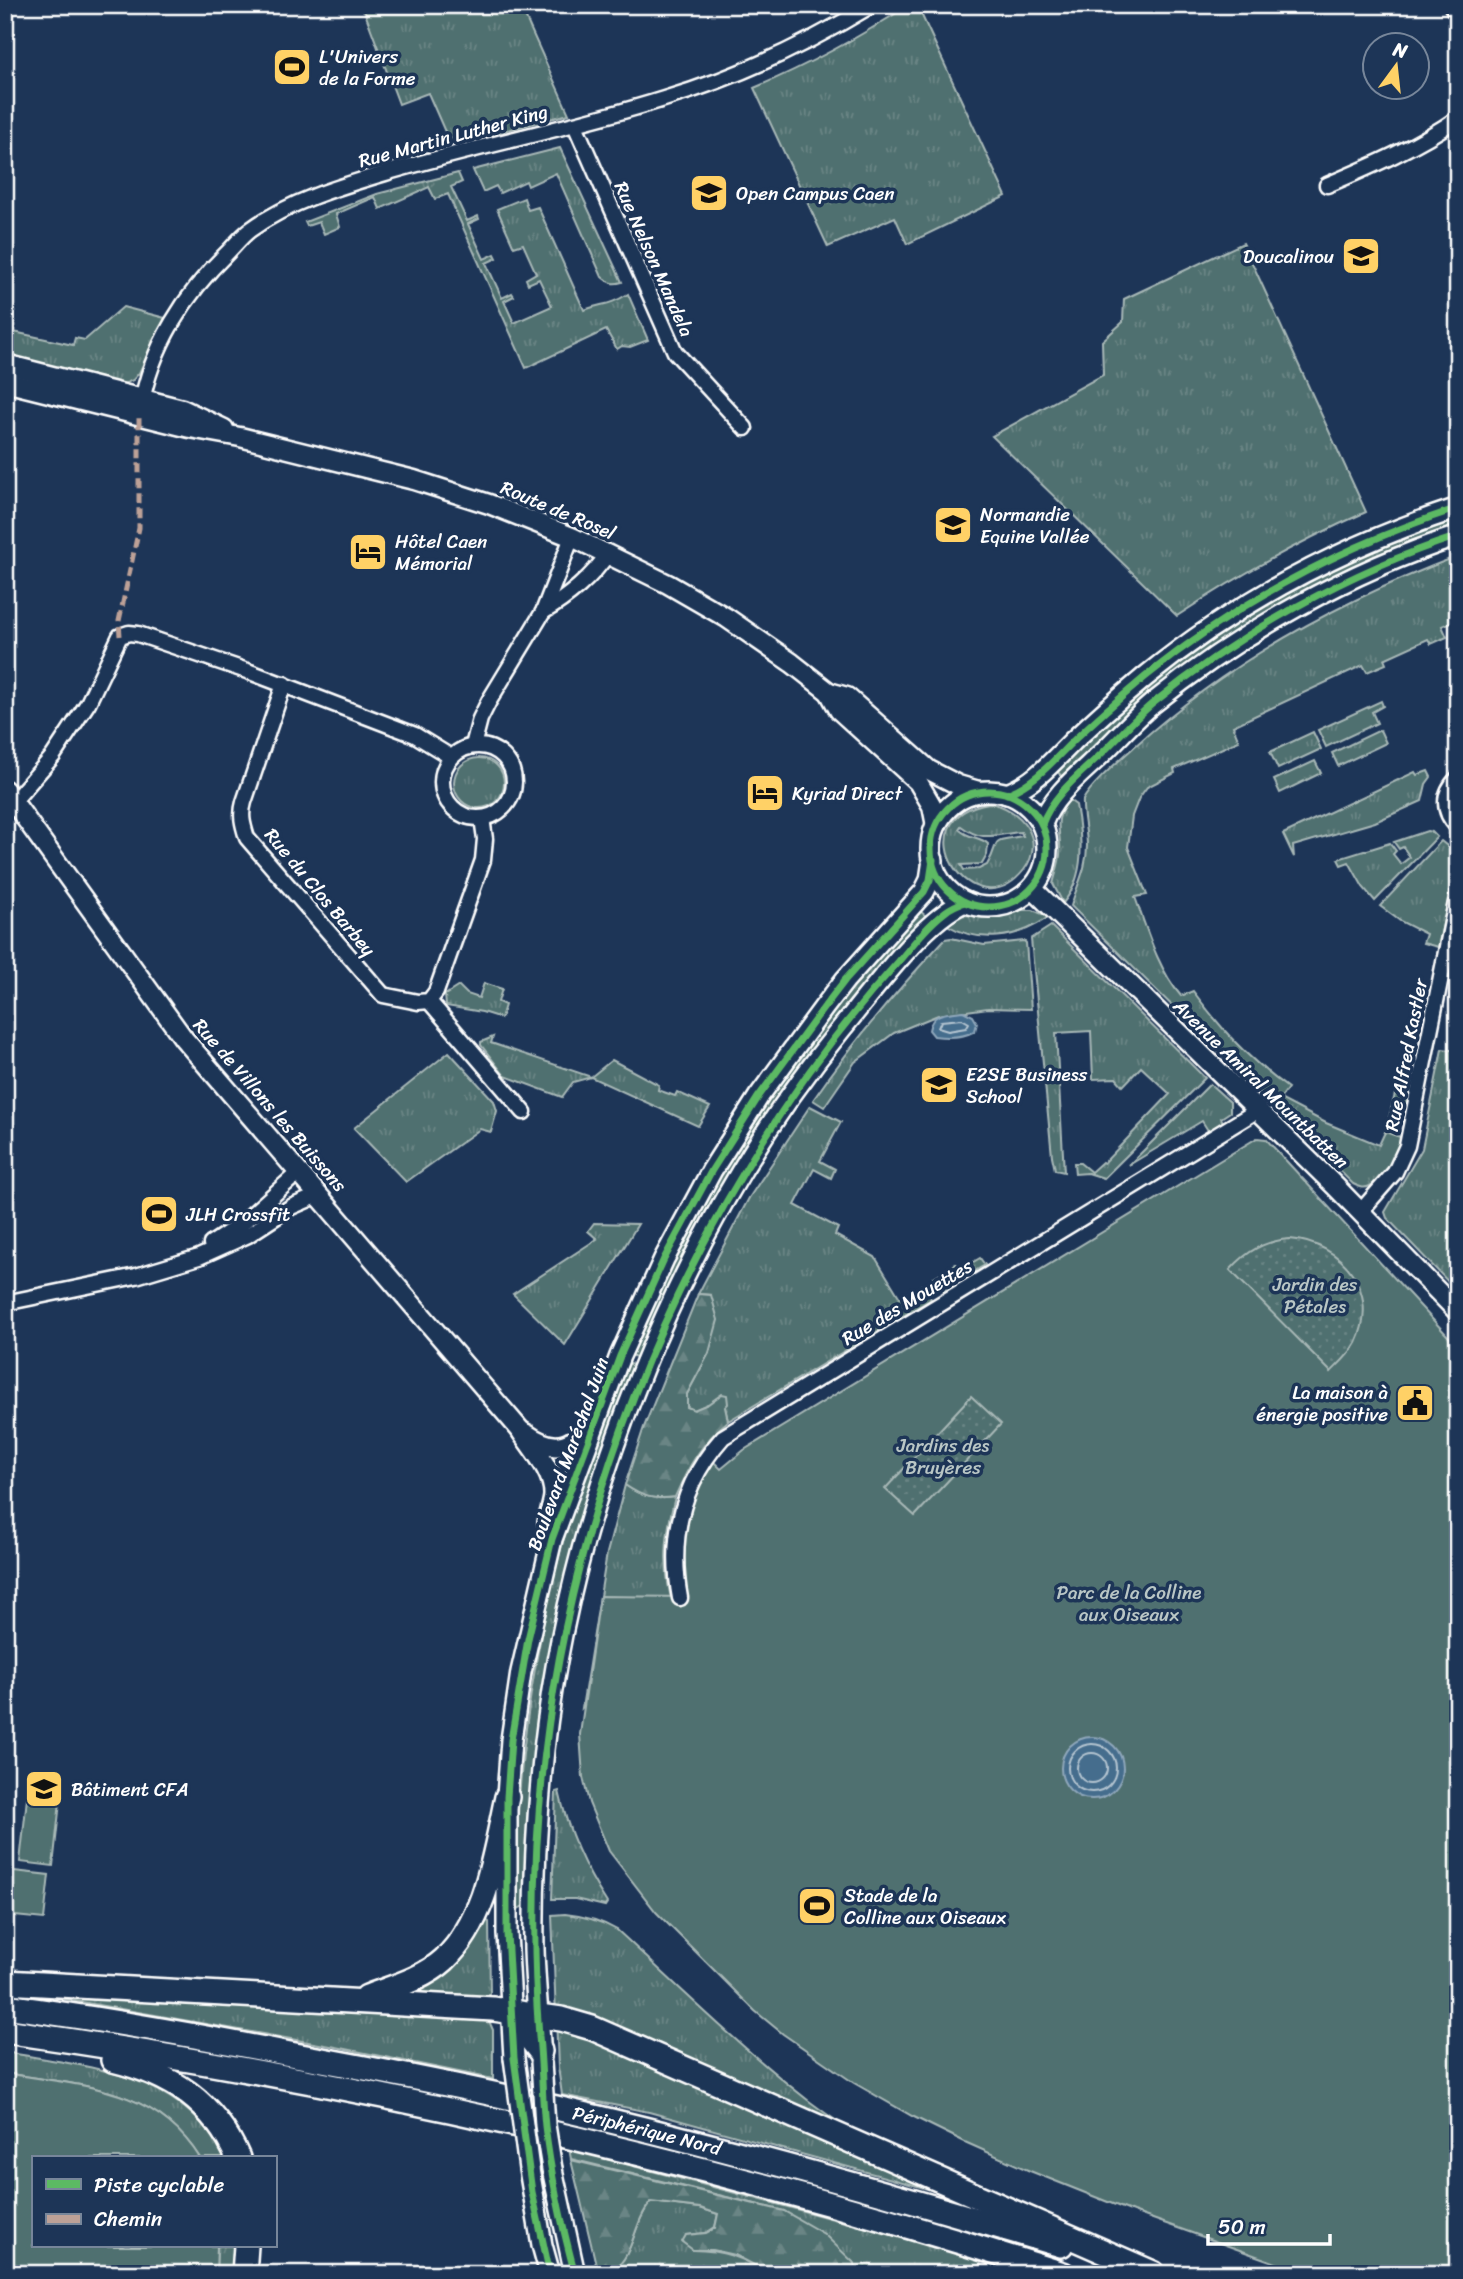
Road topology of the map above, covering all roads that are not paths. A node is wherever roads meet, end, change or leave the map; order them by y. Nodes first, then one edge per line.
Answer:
1 (872, 5) edge
2 (1451, 5) edge
3 (1458, 16) edge
4 (1458, 118) edge
5 (575, 125) junction
6 (1327, 185) dead end
7 (5, 364) edge
8 (5, 382) edge
9 (141, 407) junction
10 (745, 428) dead end
11 (1458, 508) edge
12 (1458, 536) edge
13 (572, 537) junction
14 (608, 553) junction
15 (543, 612) junction
16 (284, 684) junction
17 (829, 692) junction
18 (473, 746) junction
19 (451, 757) junction
20 (1458, 778) edge
21 (982, 792) junction
22 (1007, 794) junction
23 (9, 796) edge
24 (482, 818) junction
25 (1042, 824) junction
26 (936, 826) junction
27 (1458, 827) edge
28 (933, 860) junction
29 (1032, 888) junction
30 (1458, 892) edge
31 (965, 902) junction
32 (429, 1001) junction
33 (1258, 1110) junction
34 (524, 1112) dead end
35 (299, 1172) junction
36 (319, 1195) junction
37 (1360, 1212) junction
38 (190, 1259) junction
39 (5, 1303) edge
40 (1458, 1312) edge
41 (592, 1427) junction
42 (522, 1432) junction
43 (552, 1539) junction
44 (680, 1598) dead end
45 (507, 1797) junction
46 (5, 1982) edge
47 (356, 2000) junction
48 (5, 2006) edge
49 (510, 2013) junction
50 (538, 2016) junction
51 (5, 2031) edge
52 (78, 2041) junction
53 (541, 2056) junction
54 (237, 2156) edge
55 (246, 2248) edge
56 (244, 2273) edge
57 (550, 2274) edge
58 (575, 2274) edge
59 (1063, 2274) edge
60 (1153, 2274) edge

1 - 5 street, Rue Martin Luther King
2 - 3 street
4 - 6 street
5 - 9 street, Rue Martin Luther King
5 - 10 street, Rue Nelson Mandela
7 - 9 street, Route de Rosel
8 - 9 street, Route de Rosel
9 - 13 street, Route de Rosel
11 - 22 main road
12 - 25 main road
13 - 14 street, Route de Rosel
13 - 15 street
14 - 15 street
14 - 17 street, Route de Rosel
15 - 18 street
16 - 19 street
16 - 23 street
16 - 32 street, Rue du Clos Barbey
17 - 21 street, Route de Rosel
17 - 26 street, Route de Rosel
18 - 19 street
18 - 24 street
19 - 24 street
20 - 27 street
21 - 22 main road
21 - 26 main road
22 - 25 main road
23 - 35 street, Rue de Villons les Buissons
24 - 32 street
25 - 29 main road
26 - 28 main road
28 - 31 main road
28 - 41 main road, Boulevard Maréchal Juin
29 - 31 main road
29 - 33 street, Avenue Amiral Mountbatten
30 - 37 street, Rue Alfred Kastler
31 - 50 main road
32 - 34 street
33 - 37 street, Avenue Amiral Mountbatten
33 - 44 street, Rue des Mouettes
35 - 36 street, Rue de Villons les Buissons
35 - 38 street
36 - 38 street
36 - 42 street, Rue de Villons les Buissons
37 - 40 street, Avenue Amiral Mountbatten
38 - 39 street
41 - 42 main road
41 - 43 main road, Boulevard Maréchal Juin
42 - 43 main road
43 - 45 main road, Boulevard Maréchal Juin
45 - 47 highway
45 - 49 main road, Boulevard Maréchal Juin
46 - 47 highway
47 - 49 highway
48 - 60 highway, Périphérique Nord
49 - 50 highway
49 - 53 highway
49 - 57 main road, Boulevard Maréchal Juin, bridge
50 - 53 main road
50 - 60 highway
51 - 52 highway, Périphérique Nord
52 - 54 highway
52 - 59 highway, Périphérique Nord
53 - 58 main road, bridge
55 - 56 highway

